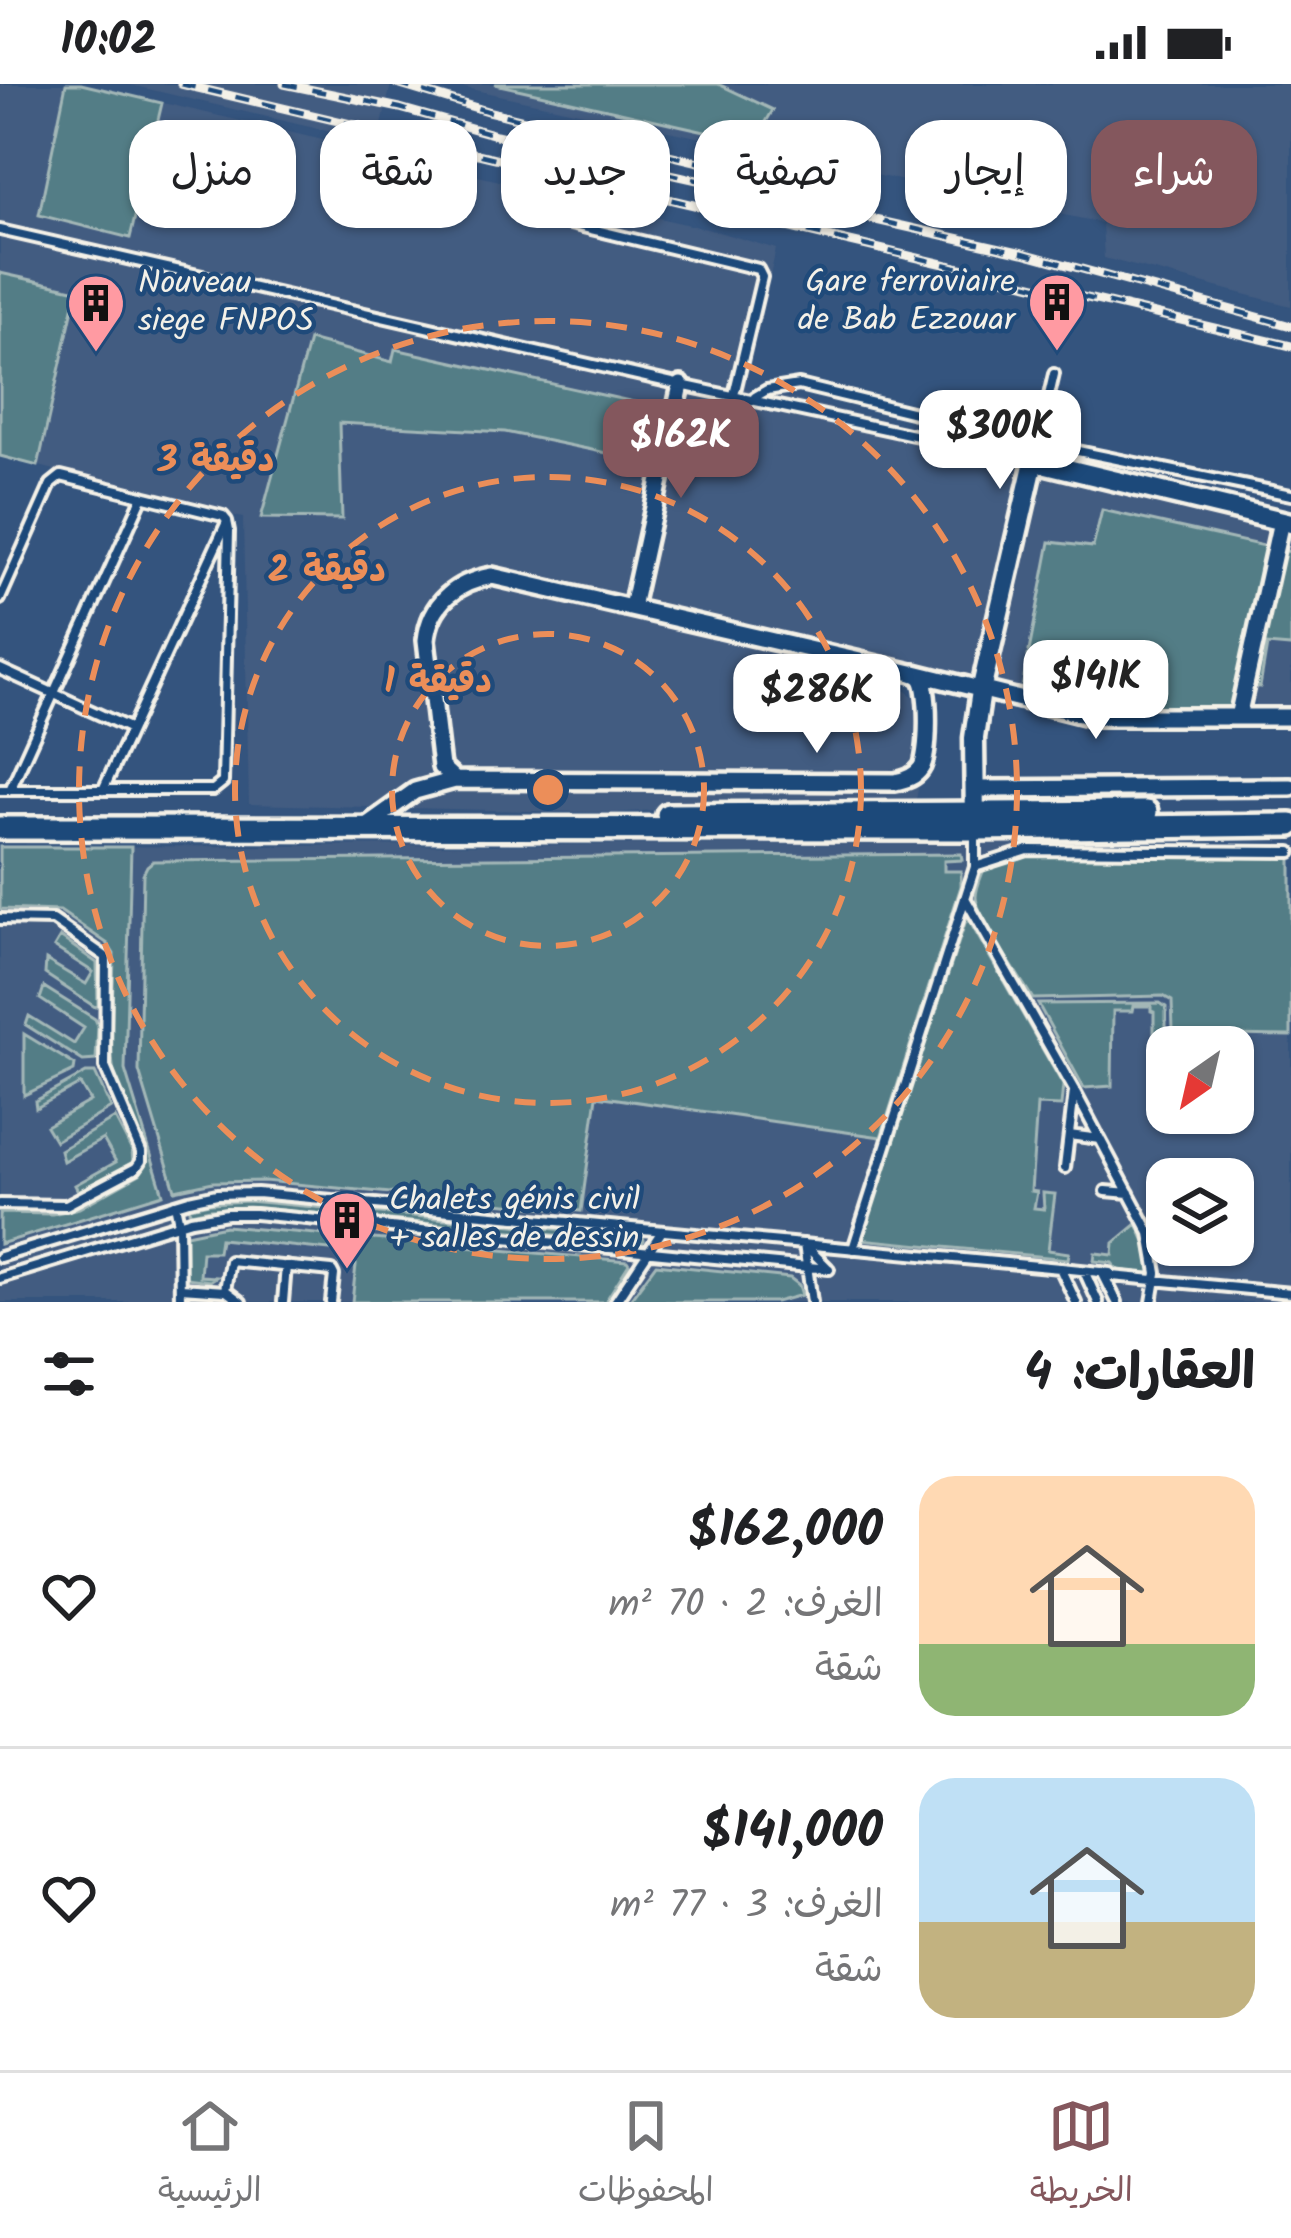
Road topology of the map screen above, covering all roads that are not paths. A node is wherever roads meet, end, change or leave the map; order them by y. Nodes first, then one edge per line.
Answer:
1 (588, 228) edge
2 (0, 230) edge
3 (1054, 374) dead end
4 (681, 385) junction
5 (734, 395) junction
6 (752, 398) junction
7 (1037, 452) junction
8 (1291, 495) edge
9 (143, 496) junction
10 (227, 521) junction
11 (1286, 522) edge
12 (0, 598) edge
13 (632, 608) junction
14 (0, 669) edge
15 (912, 673) junction
16 (982, 691) junction
17 (54, 693) junction
18 (1238, 717) junction
19 (1291, 717) edge
20 (131, 729) junction
21 (454, 780) junction
22 (1291, 787) edge
23 (5, 790) edge
24 (103, 790) junction
25 (974, 810) junction
26 (1291, 813) edge
27 (0, 817) edge
28 (369, 823) junction
29 (1291, 825) edge
30 (0, 828) edge
31 (1291, 852) edge
32 (975, 867) junction
33 (965, 898) junction
34 (0, 919) edge
35 (1081, 1096) junction
36 (1069, 1135) junction
37 (1100, 1139) junction
38 (1065, 1168) dead end
39 (1106, 1191) dead end
40 (1129, 1193) junction
41 (0, 1204) edge
42 (175, 1204) junction
43 (179, 1223) junction
44 (662, 1231) junction
45 (804, 1244) junction
46 (853, 1249) junction
47 (648, 1252) junction
48 (0, 1257) edge
49 (286, 1266) junction
50 (806, 1267) junction
51 (1060, 1268) junction
52 (1083, 1270) junction
53 (1102, 1272) junction
54 (0, 1278) edge
55 (1157, 1280) junction
56 (181, 1288) junction
57 (225, 1291) junction
58 (1291, 1293) edge
59 (181, 1302) edge
60 (241, 1302) edge
61 (283, 1302) edge
62 (332, 1302) edge
63 (615, 1302) edge
64 (812, 1302) edge
65 (1076, 1302) edge
66 (1098, 1302) edge
67 (1117, 1302) edge
68 (1152, 1302) edge

1 - 5 lane
2 - 4 lane
3 - 7 lane
4 - 5 lane
4 - 13 street
5 - 6 lane
6 - 7 lane
6 - 7 lane
7 - 8 lane
7 - 11 street
7 - 16 street
9 - 10 lane
9 - 12 lane
9 - 17 lane
10 - 20 lane
10 - 24 lane
11 - 18 street
13 - 15 street
13 - 21 street
14 - 17 lane
15 - 16 street
15 - 21 street
16 - 18 street
16 - 25 street
17 - 20 lane
17 - 23 lane
18 - 19 street
20 - 24 lane
21 - 28 street
22 - 25 street
23 - 24 lane
25 - 26 main road
25 - 28 main road
25 - 29 main road
25 - 32 lane
27 - 28 main road
28 - 30 main road
31 - 32 lane
32 - 33 lane
33 - 35 lane
33 - 46 lane
34 - 41 lane
35 - 36 lane
35 - 37 lane
36 - 37 lane
36 - 38 lane
37 - 40 lane
39 - 40 lane
40 - 55 lane
42 - 43 lane
42 - 44 lane
42 - 48 lane
43 - 47 lane
43 - 54 lane
43 - 56 lane
44 - 45 lane
44 - 47 lane
45 - 46 lane
45 - 50 lane
45 - 50 lane
46 - 51 lane
47 - 50 lane
47 - 63 lane
49 - 57 lane
49 - 61 lane
49 - 62 lane
50 - 64 lane
51 - 52 lane
51 - 65 lane
52 - 53 lane
52 - 66 lane
53 - 55 lane
53 - 67 lane
55 - 58 lane
55 - 68 lane
56 - 57 lane
56 - 59 lane
57 - 60 lane

